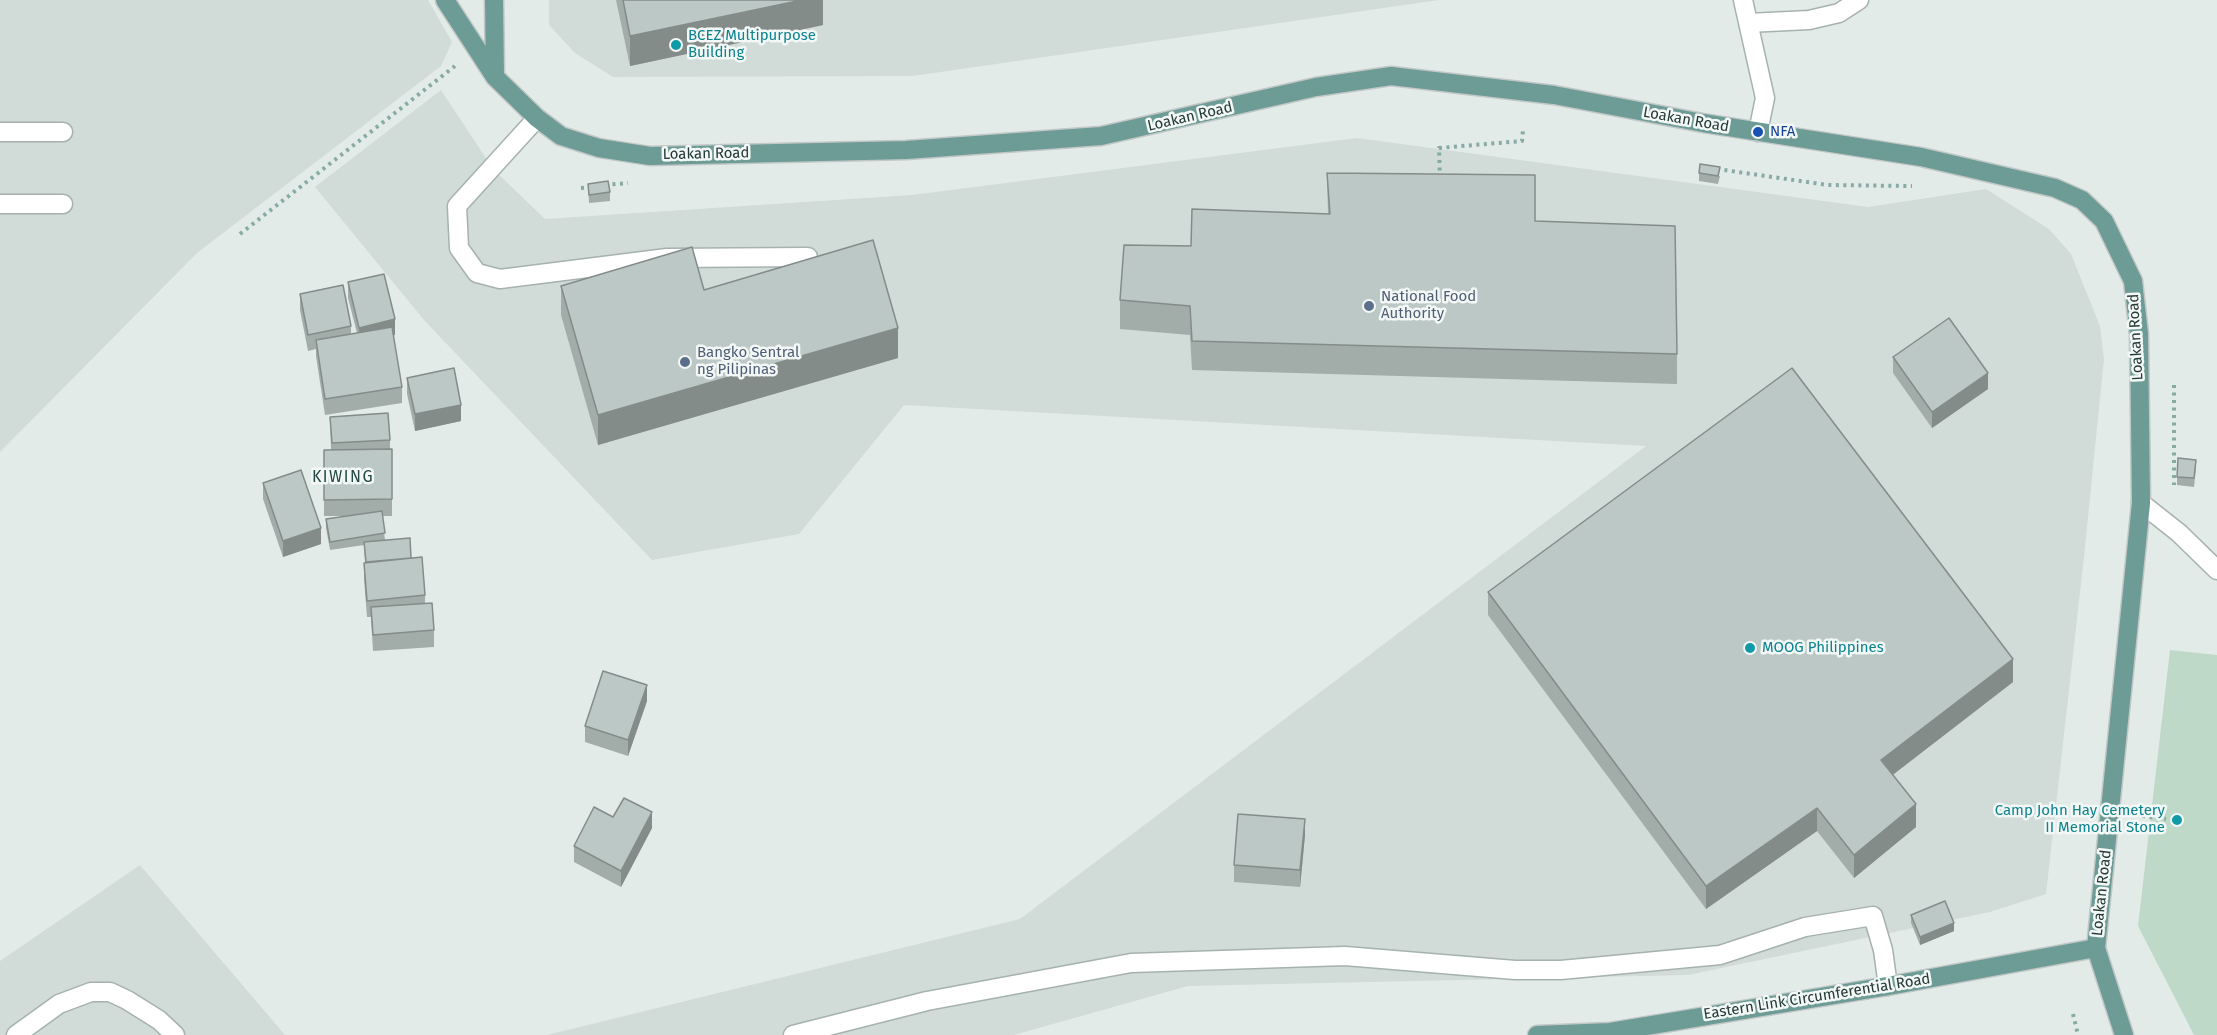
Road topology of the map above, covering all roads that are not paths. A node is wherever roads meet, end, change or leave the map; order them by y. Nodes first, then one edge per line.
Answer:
1 (445, 0) edge
2 (494, 0) edge
3 (1743, 0) edge
4 (1859, 0) edge
5 (1748, 23) junction
6 (495, 77) junction
7 (537, 118) junction
8 (0, 132) edge
9 (63, 132) dead end
10 (1758, 132) junction
11 (0, 204) edge
12 (63, 204) dead end
13 (808, 256) dead end
14 (2140, 503) junction
15 (2217, 570) edge
16 (2096, 948) junction
17 (1888, 986) junction
18 (16, 1035) edge
19 (175, 1035) edge
20 (793, 1035) edge
21 (1537, 1035) edge
22 (2124, 1035) edge

1 - 6 main road, Loakan Road
2 - 6 main road
3 - 5 street
4 - 5 street
5 - 10 street
6 - 7 main road, Loakan Road
7 - 10 main road, Loakan Road
7 - 13 street
8 - 9 street
10 - 14 main road, Loakan Road
11 - 12 street
14 - 15 street
14 - 16 main road, Loakan Road
16 - 17 main road, Eastern Link Circumferential Road
16 - 22 main road, Loakan Road
17 - 20 street
17 - 21 main road, Eastern Link Circumferential Road
18 - 19 street

